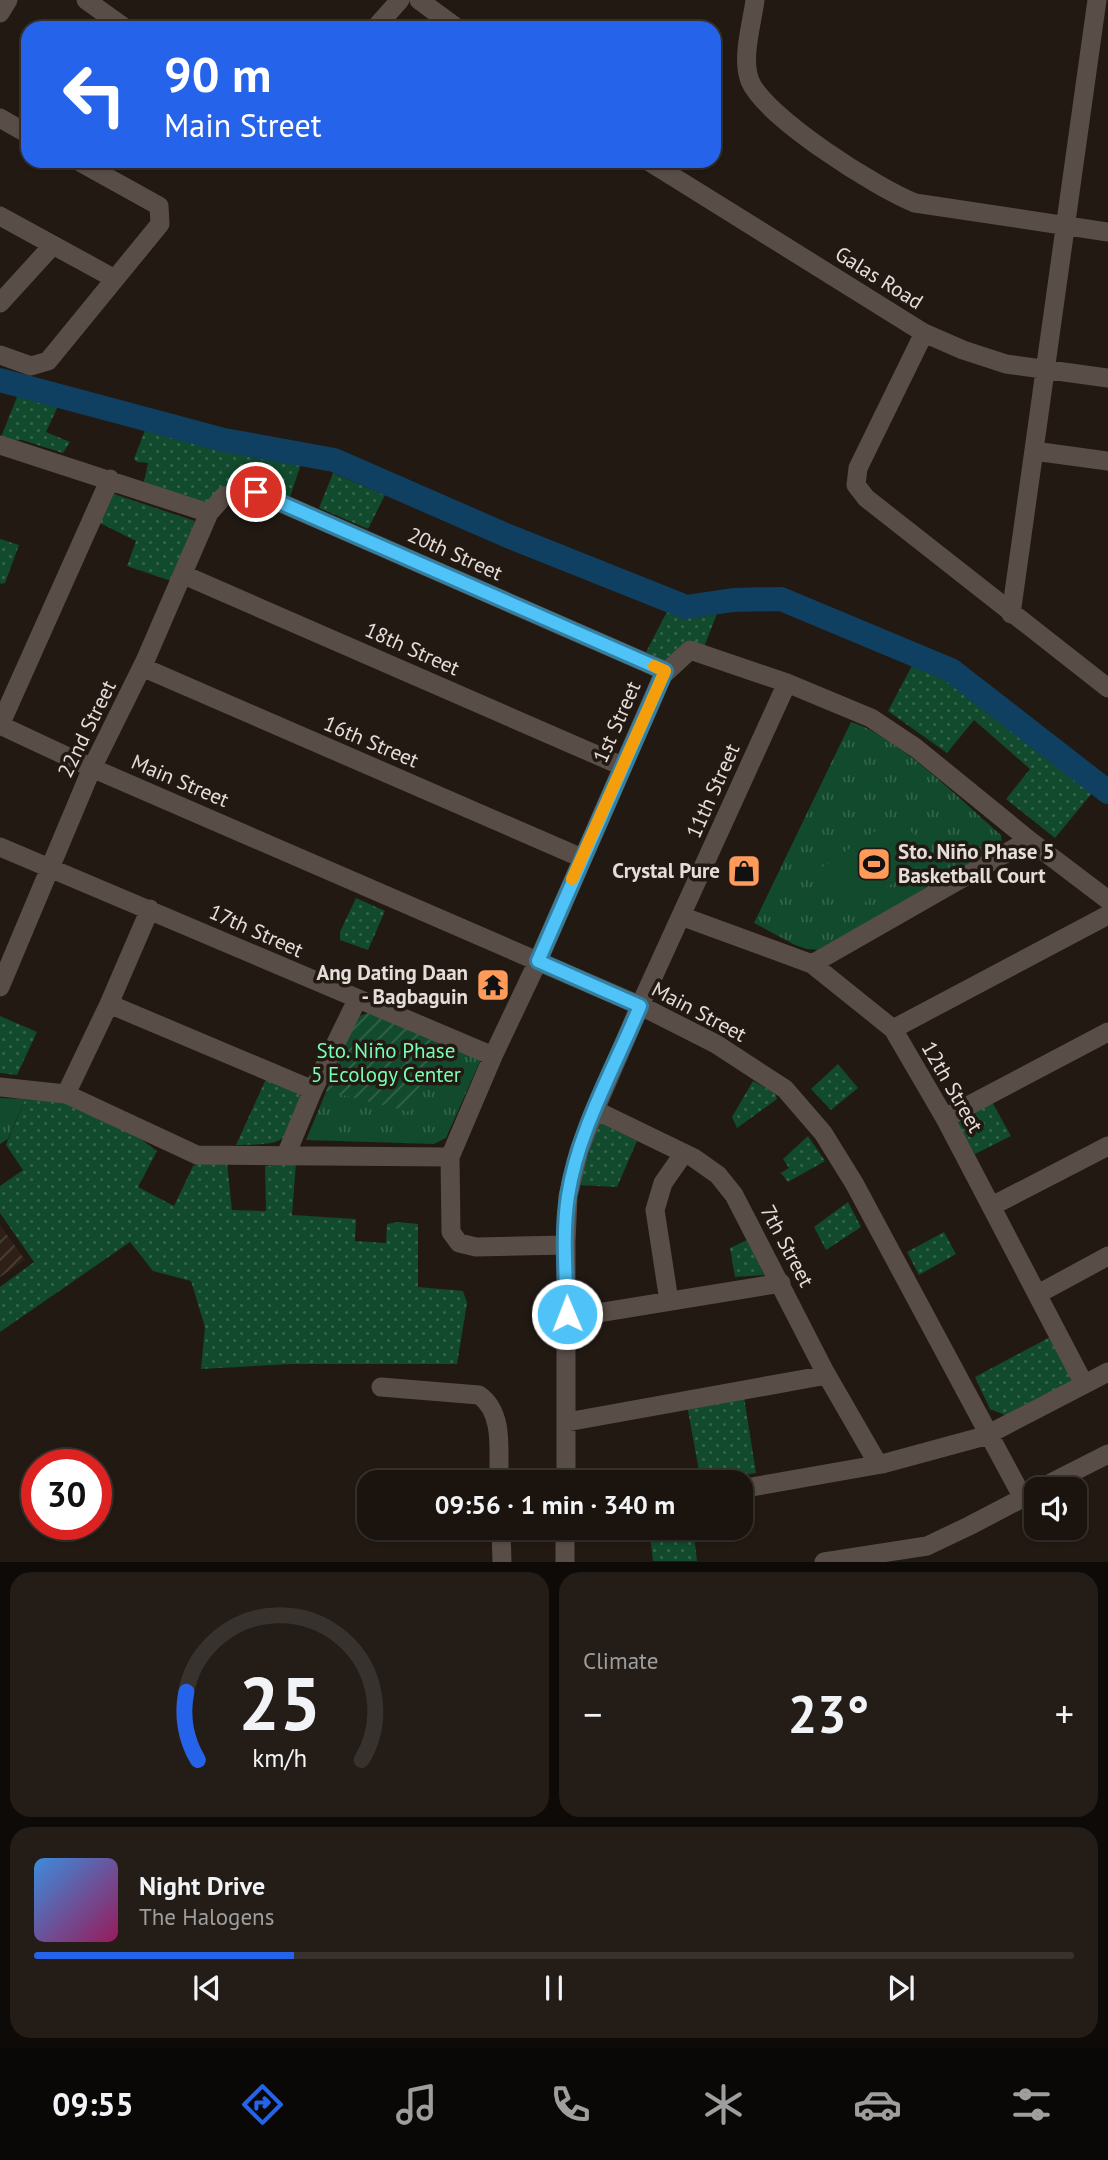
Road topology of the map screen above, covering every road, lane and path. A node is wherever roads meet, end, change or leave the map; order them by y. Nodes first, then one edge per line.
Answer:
1 (8, 0) edge
2 (86, 0) edge
3 (400, 0) edge
4 (419, 0) edge
5 (755, 0) edge
6 (1095, 2) edge
7 (0, 13) edge
8 (115, 21) edge
9 (381, 21) edge
10 (448, 21) edge
11 (0, 118) edge
12 (21, 130) edge
13 (91, 168) edge
14 (659, 168) edge
15 (0, 216) edge
16 (1066, 226) junction
17 (1108, 232) edge
18 (52, 245) junction
19 (115, 279) junction
20 (3, 296) edge
21 (924, 333) junction
22 (0, 355) edge
23 (1046, 369) junction
24 (1108, 378) edge
25 (1, 450) edge
26 (1034, 451) junction
27 (1108, 461) edge
28 (110, 479) junction
29 (223, 496) joint
30 (209, 513) junction
31 (184, 575) junction
32 (1011, 614) junction
33 (142, 667) junction
34 (665, 671) junction
35 (787, 683) junction
36 (1108, 688) edge
37 (0, 725) edge
38 (622, 766) junction
39 (92, 768) junction
40 (1029, 840) junction
41 (0, 847) edge
42 (582, 858) junction
43 (51, 868) junction
44 (1108, 900) edge
45 (150, 909) junction
46 (1108, 915) edge
47 (681, 916) junction
48 (538, 961) junction
49 (812, 964) junction
50 (0, 988) edge
51 (357, 1000) junction
52 (109, 1004) junction
53 (640, 1006) junction
54 (893, 1030) junction
55 (1108, 1032) edge
56 (493, 1056) junction
57 (0, 1087) edge
58 (313, 1090) junction
59 (66, 1094) junction
60 (594, 1110) junction
61 (945, 1118) junction
62 (1108, 1146) edge
63 (684, 1153) junction
64 (286, 1155) junction
65 (450, 1157) junction
66 (992, 1206) junction
67 (566, 1245) junction
68 (1108, 1256) edge
69 (781, 1283) junction
70 (1038, 1294) junction
71 (669, 1301) junction
72 (567, 1318) junction
73 (1108, 1371) edge
74 (827, 1375) junction
75 (1084, 1384) junction
76 (381, 1387) dead end
77 (567, 1422) junction
78 (989, 1434) junction
79 (1108, 1454) edge
80 (878, 1464) junction
81 (498, 1470) edge
82 (566, 1470) edge
83 (1063, 1477) edge
84 (1024, 1482) edge
85 (753, 1487) edge
86 (1024, 1497) edge
87 (501, 1540) edge
88 (565, 1540) edge
89 (502, 1562) edge
90 (565, 1562) edge
91 (824, 1562) edge

1 - 7 street
2 - 8 street
3 - 9 street
4 - 10 street
5 - 16 street
6 - 16 street
11 - 12 street
13 - 19 street
14 - 21 street, Galas Road
15 - 18 street
16 - 17 street
16 - 23 street
18 - 19 street
18 - 20 street
19 - 22 street
21 - 23 street, Galas Road
21 - 32 street
23 - 24 street, Galas Road
23 - 26 street
25 - 28 street
26 - 27 street
26 - 32 street
28 - 30 street
28 - 37 street
29 - 30 street, 22nd Street
29 - 34 street, 20th Street
30 - 31 street, 22nd Street
31 - 33 street, 22nd Street
31 - 38 street, 18th Street
32 - 36 street
33 - 39 street, 22nd Street
33 - 42 street, 16th Street
34 - 35 street, 1st Street
34 - 38 street, 1st Street
35 - 40 street, 1st Street
35 - 47 street, 11th Street
37 - 39 street, Main Street
38 - 42 street, 1st Street
39 - 43 street, 22nd Street
39 - 48 street, Main Street
40 - 44 street, 1st Street
40 - 49 street
41 - 43 street, 17th Street
42 - 48 street, 1st Street
43 - 45 street, 17th Street
43 - 50 street, 22nd Street
45 - 51 street, 17th Street
45 - 52 street
46 - 54 street
47 - 49 street, 12th Street
47 - 53 street, 11th Street
48 - 53 street, Main Street
48 - 56 street, 1st Street
49 - 54 street, 12th Street
51 - 56 street, 17th Street
51 - 58 street
52 - 58 street
52 - 59 street
53 - 60 street, 11th Street
53 - 78 street, Main Street
54 - 61 street, 12th Street
55 - 61 street
56 - 65 street, 1st Street
57 - 59 street
58 - 64 street
59 - 64 street
60 - 63 street, 7th Street
60 - 67 street, 11th Street
61 - 66 street, 12th Street
62 - 66 street
63 - 69 street, 7th Street
63 - 71 street
64 - 65 street
65 - 67 street
66 - 70 street, 12th Street
67 - 72 street, 11th Street
68 - 70 street
69 - 71 street
69 - 74 street, 7th Street
70 - 75 street, 12th Street
71 - 72 street
72 - 77 street, 11th Street
73 - 75 street
74 - 77 street
74 - 80 street, 7th Street
75 - 78 street
76 - 81 street
77 - 82 street, 11th Street
78 - 80 street
78 - 84 street, Main Street
79 - 83 street
80 - 85 street
86 - 91 street
87 - 89 street
88 - 90 street

